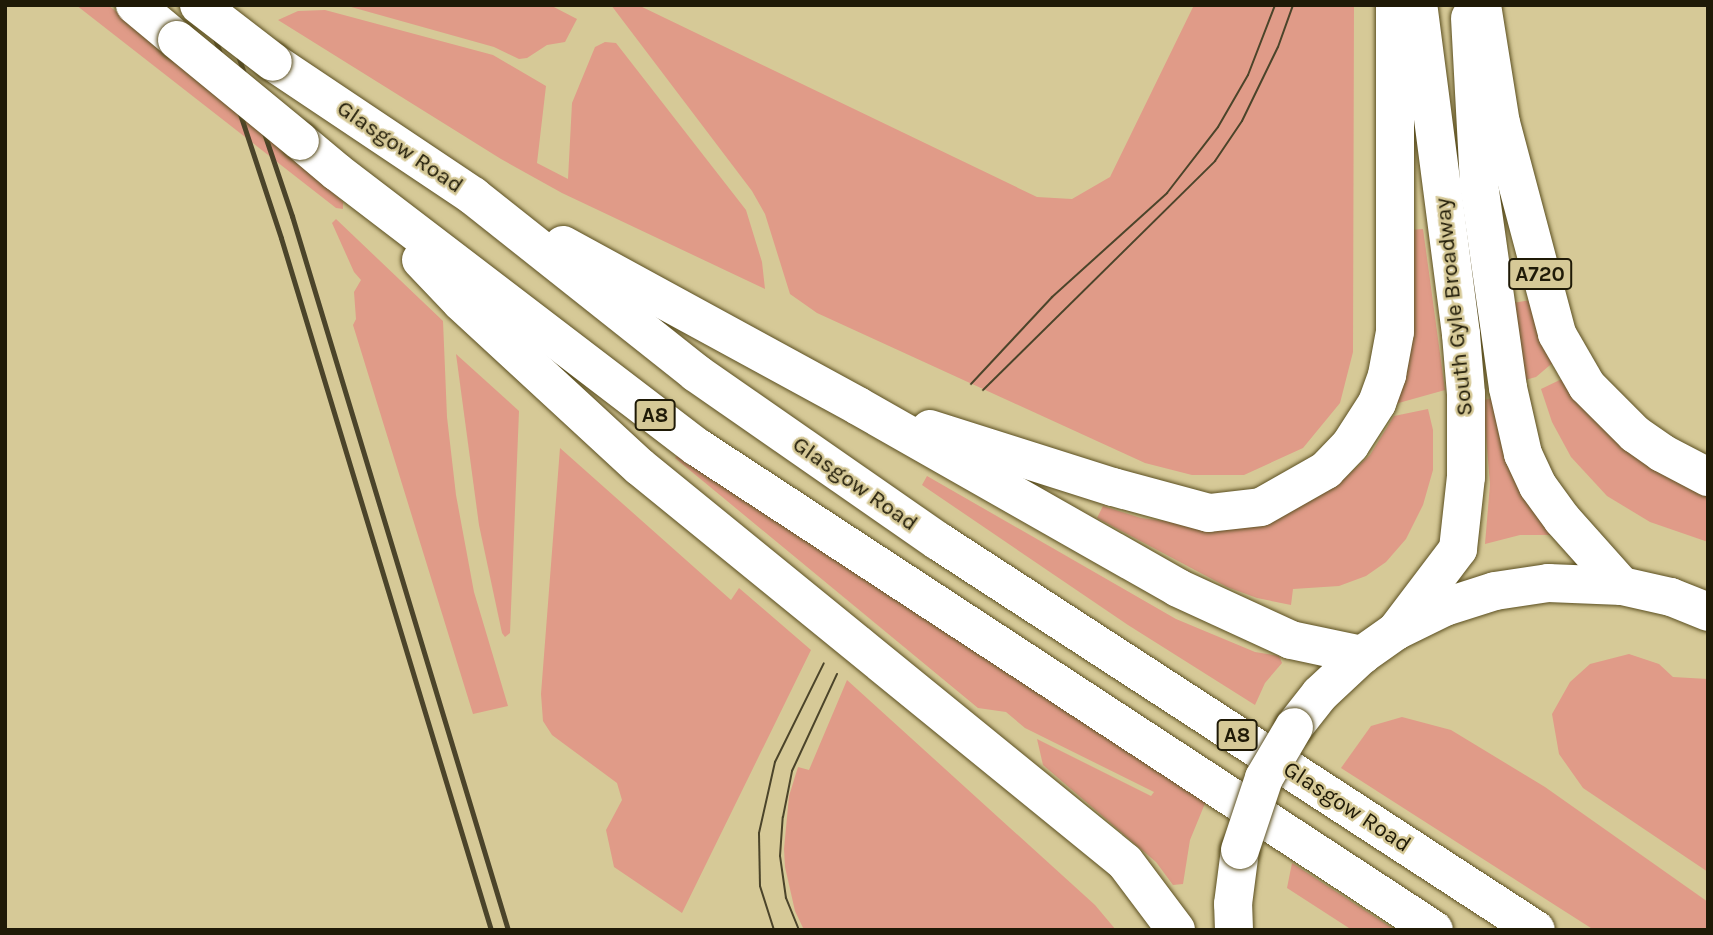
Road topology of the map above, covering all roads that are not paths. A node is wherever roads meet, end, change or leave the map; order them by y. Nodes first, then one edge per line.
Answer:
1 (135, 5) edge
2 (199, 5) edge
3 (1395, 5) edge
4 (1418, 5) edge
5 (1469, 5) edge
6 (1482, 5) edge
7 (337, 172) junction
8 (473, 196) junction
9 (858, 406) junction
10 (1708, 477) edge
11 (1622, 586) junction
12 (1708, 612) edge
13 (1396, 631) junction
14 (1362, 655) junction
15 (1175, 930) edge
16 (1234, 930) edge
17 (1434, 930) edge
18 (1536, 930) edge

1 - 7 main road, A8, bridge
2 - 8 main road, Glasgow Road / A8, bridge
3 - 9 main road
4 - 13 main road, South Gyle Broadway
5 - 11 main road, South Gyle Broadway
6 - 10 main road, A720
7 - 15 main road
7 - 17 main road, A8
8 - 9 main road
8 - 18 main road, Glasgow Road / A8
9 - 14 main road
11 - 12 main road
11 - 13 main road
13 - 14 main road
14 - 16 main road, bridge

